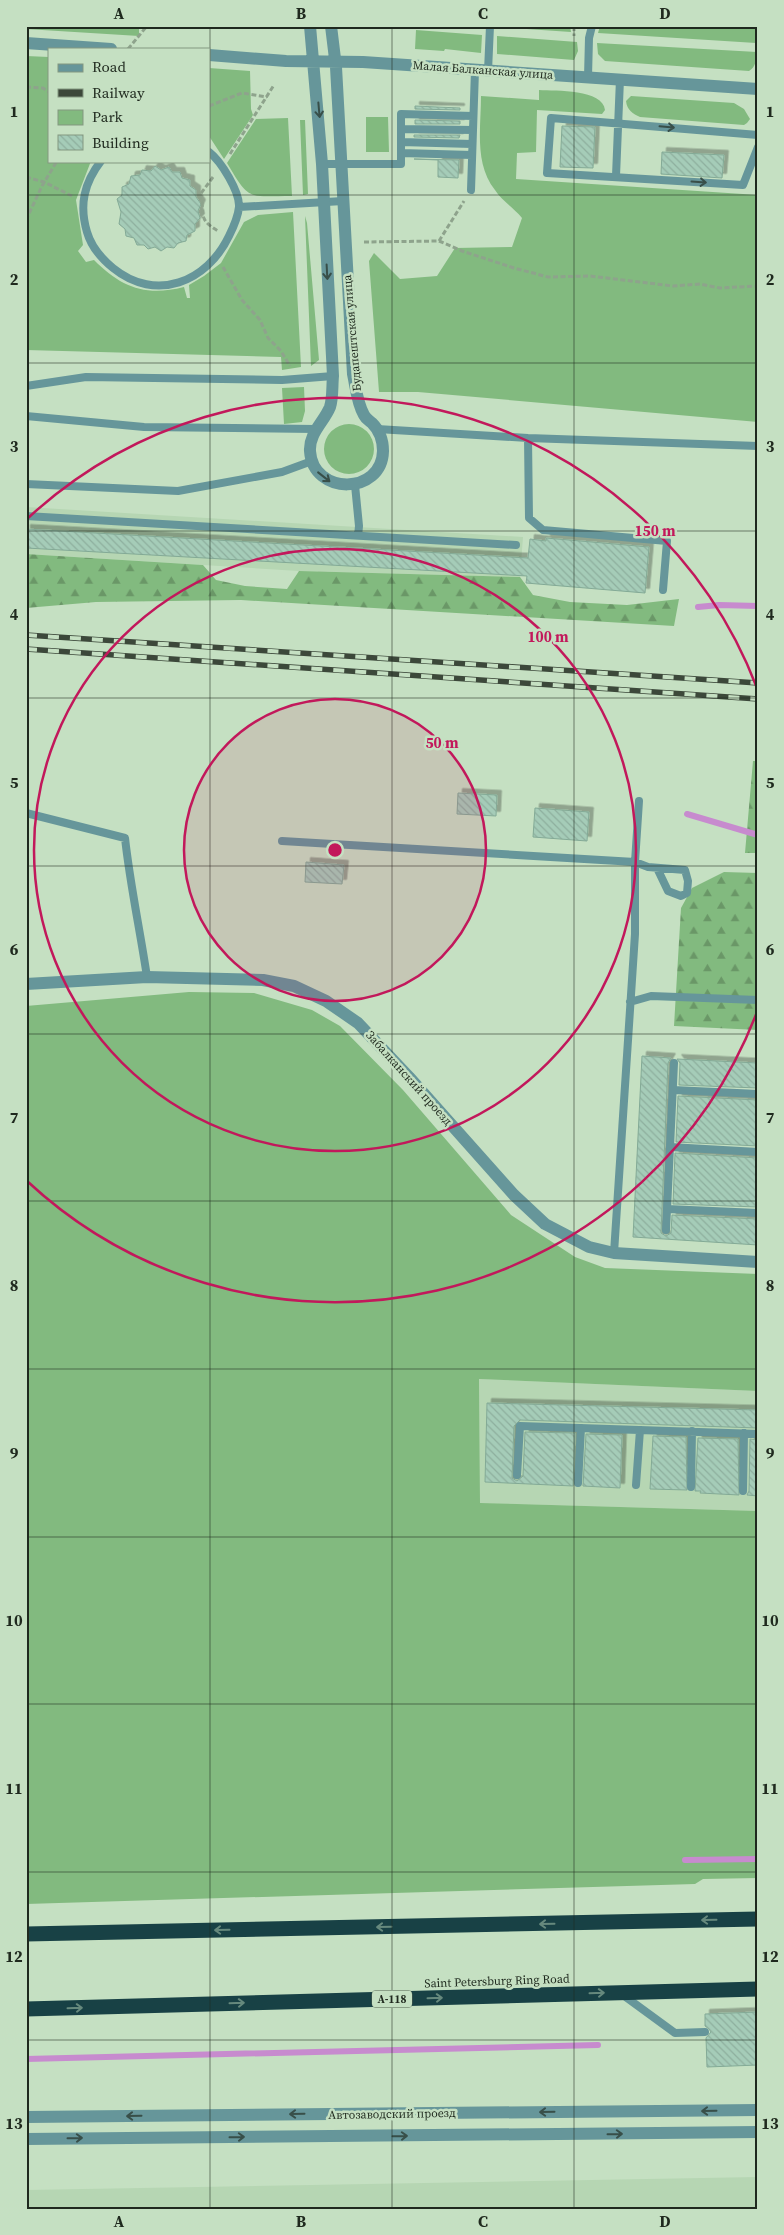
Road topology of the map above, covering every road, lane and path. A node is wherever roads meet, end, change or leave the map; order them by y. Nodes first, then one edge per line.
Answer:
1 (147, 26) edge
2 (310, 26) edge
3 (331, 26) edge
4 (490, 26) edge
5 (574, 26) edge
6 (592, 26) edge
7 (574, 37) dead end
8 (26, 43) edge
9 (97, 48) edge
10 (129, 48) edge
11 (210, 55) edge
12 (314, 62) junction
13 (335, 62) junction
14 (475, 70) junction
15 (488, 71) junction
16 (588, 77) junction
17 (620, 79) junction
18 (274, 85) dead end
19 (26, 87) edge
20 (758, 89) edge
21 (48, 91) edge
22 (267, 97) junction
23 (210, 106) edge
24 (473, 116) junction
25 (618, 123) junction
26 (401, 128) junction
27 (473, 130) junction
28 (758, 135) edge
29 (401, 142) junction
30 (472, 144) junction
31 (758, 147) edge
32 (210, 153) edge
33 (401, 153) junction
34 (472, 155) junction
35 (56, 162) edge
36 (100, 162) edge
37 (322, 164) junction
38 (342, 164) junction
39 (222, 166) junction
40 (616, 176) junction
41 (26, 177) edge
42 (44, 182) junction
43 (471, 190) joint
44 (73, 197) dead end
45 (343, 201) junction
46 (323, 202) junction
47 (239, 207) junction
48 (26, 220) edge
49 (221, 232) dead end
50 (439, 240) junction
51 (364, 242) dead end
52 (218, 257) junction
53 (758, 286) edge
54 (332, 376) junction
55 (291, 379) junction
56 (26, 386) edge
57 (26, 416) edge
58 (315, 429) junction
59 (377, 429) junction
60 (528, 438) junction
61 (758, 446) edge
62 (312, 462) junction
63 (26, 484) edge
64 (355, 485) junction
65 (26, 516) edge
66 (358, 536) junction
67 (516, 545) dead end
68 (663, 590) dead end
69 (639, 801) dead end
70 (26, 813) edge
71 (282, 841) dead end
72 (635, 862) junction
73 (657, 868) junction
74 (147, 977) junction
75 (26, 984) edge
76 (758, 1000) edge
77 (630, 1002) junction
78 (674, 1063) dead end
79 (673, 1090) junction
80 (758, 1094) edge
81 (670, 1147) junction
82 (758, 1152) edge
83 (667, 1209) junction
84 (758, 1213) edge
85 (666, 1230) dead end
86 (614, 1254) junction
87 (758, 1262) edge
88 (580, 1428) junction
89 (640, 1430) junction
90 (692, 1431) junction
91 (744, 1433) junction
92 (758, 1434) edge
93 (517, 1475) dead end
94 (578, 1483) dead end
95 (636, 1485) dead end
96 (691, 1487) dead end
97 (743, 1491) dead end
98 (758, 1919) edge
99 (26, 1934) edge
100 (758, 1988) edge
101 (619, 1992) junction
102 (26, 2009) edge
103 (705, 2032) dead end
104 (758, 2110) edge
105 (26, 2117) edge
106 (758, 2132) edge
107 (26, 2139) edge

1 - 10 path
2 - 12 street, Будапештская улица
3 - 13 street, Будапештская улица
4 - 15 lane
5 - 7 path
6 - 16 lane
8 - 9 street
11 - 12 street, Малая Балканская улица
12 - 13 street, Малая Балканская улица
12 -> 37 street, Будапештская улица
13 - 14 street, Малая Балканская улица
13 - 38 street, Будапештская улица
14 - 15 street, Малая Балканская улица
14 - 24 lane
15 - 16 street, Малая Балканская улица
16 - 17 street, Малая Балканская улица
17 - 20 street, Малая Балканская улица
17 - 25 lane
18 - 22 path
19 - 21 path
22 - 23 path
22 - 39 path
24 - 26 lane
24 - 27 lane
25 -> 28 lane
25 - 40 lane
25 - 40 lane
26 - 27 lane
26 - 29 lane
27 - 30 lane
29 - 30 lane
29 - 33 lane
30 - 34 lane
40 -> 31 lane
32 - 39 lane
33 - 34 lane
33 - 38 lane
34 - 43 lane
35 - 42 path
36 - 52 lane
37 - 38 lane
37 - 46 street, Будапештская улица
38 - 45 street, Будапештская улица
39 - 47 lane
39 - 49 path
41 - 42 path
42 - 44 path
42 - 48 path
43 - 50 path
45 - 46 lane
45 - 59 street, Будапештская улица
46 - 47 lane
46 -> 54 street, Будапештская улица
47 - 52 lane
50 - 51 path
50 - 53 path
52 - 55 path
54 - 55 lane
54 - 58 street, Будапештская улица
55 - 56 lane
57 - 58 lane
58 - 62 street, Будапештская улица
59 - 60 lane
59 - 64 street, Будапештская улица
60 - 61 lane
60 - 68 lane
62 - 63 lane
62 -> 64 street
64 - 66 lane
65 - 66 lane
66 - 67 lane
69 - 72 lane
70 - 74 lane
71 - 72 lane
72 - 73 lane
72 - 77 lane
73 - 73 lane
74 - 75 street, Забалканский проезд
74 - 86 street, Забалканский проезд
76 - 77 lane
77 - 86 lane
78 - 79 lane
79 - 80 lane
79 - 81 lane
81 - 82 lane
81 - 83 lane
83 - 84 lane
83 - 85 lane
86 - 87 street, Забалканский проезд
88 - 89 lane
88 - 93 lane
88 - 94 lane
89 - 90 lane
89 - 95 lane
90 - 91 lane
90 - 96 lane
91 - 92 lane
91 - 97 lane
98 -> 99 highway
100 - 101 highway, Saint Petersburg Ring Road / А-118
102 -> 101 highway, Saint Petersburg Ring Road / А-118
101 - 103 lane
104 -> 105 street, Автозаводский проезд
107 -> 106 street, Автозаводский проезд

